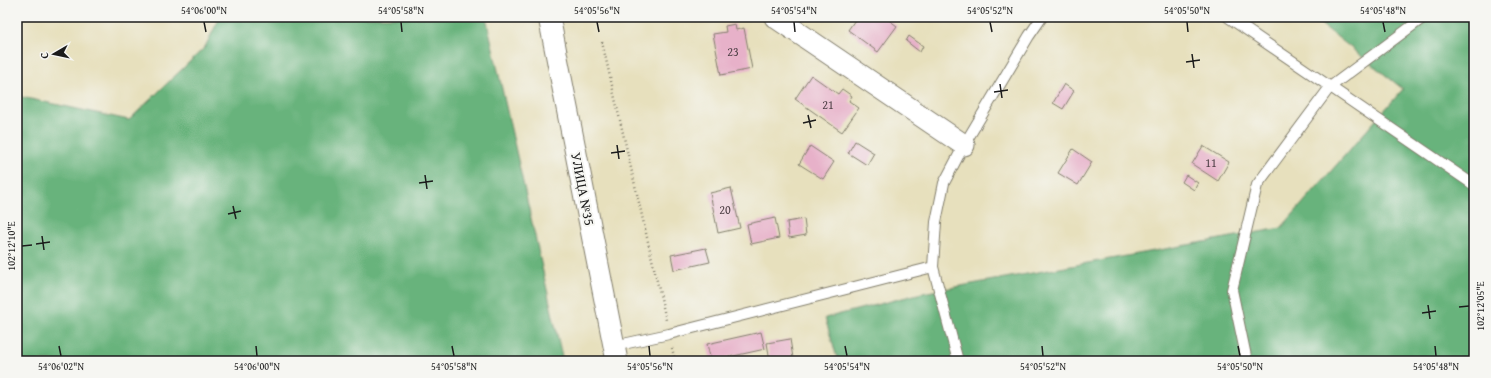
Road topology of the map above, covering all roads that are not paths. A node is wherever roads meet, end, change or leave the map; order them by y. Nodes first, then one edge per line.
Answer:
1 (549, 17) edge
2 (775, 17) edge
3 (1042, 17) edge
4 (1228, 17) edge
5 (1424, 17) edge
6 (1330, 87) junction
7 (964, 145) junction
8 (1474, 185) edge
9 (933, 267) junction
10 (616, 353) edge
11 (958, 361) edge
12 (1247, 361) edge

1 - 10 street, УЛИЦА №35
2 - 7 street
3 - 7 lane
4 - 6 lane
5 - 6 lane
6 - 8 lane
6 - 12 lane
7 - 9 lane
9 - 10 lane
9 - 11 lane

